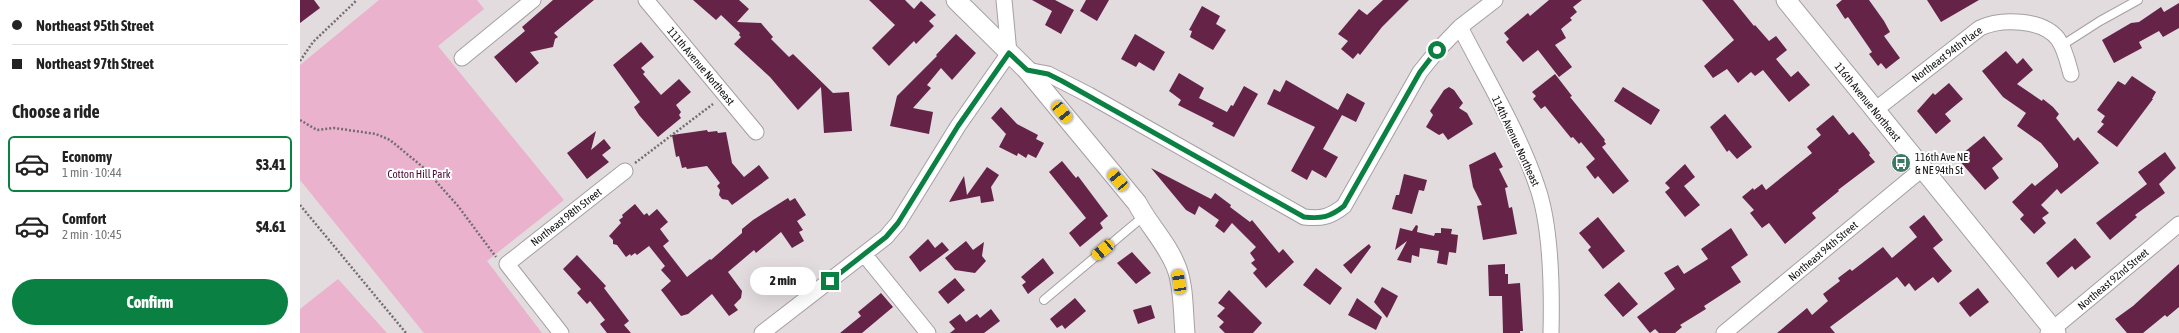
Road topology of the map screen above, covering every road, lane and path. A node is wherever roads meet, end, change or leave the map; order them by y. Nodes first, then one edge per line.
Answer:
1 (357, 0) edge
2 (533, 0) edge
3 (646, 0) edge
4 (956, 0) edge
5 (1004, 0) edge
6 (1494, 0) edge
7 (1786, 0) edge
8 (2138, 0) edge
9 (1460, 27) junction
10 (2061, 46) junction
11 (1009, 53) junction
12 (462, 58) dead end
13 (300, 61) edge
14 (1027, 70) junction
15 (2071, 74) dead end
16 (725, 95) junction
17 (1875, 110) junction
18 (300, 120) edge
19 (756, 132) dead end
20 (1922, 169) junction
21 (625, 171) joint
22 (300, 205) edge
23 (1144, 216) junction
24 (2179, 224) edge
25 (864, 254) junction
26 (507, 264) junction
27 (1044, 300) dead end
28 (2052, 332) edge
29 (406, 333) edge
30 (561, 333) edge
31 (762, 333) edge
32 (928, 333) edge
33 (1185, 333) edge
34 (1550, 333) edge
35 (1724, 333) edge

1 - 13 path
2 - 12 street
3 - 16 street, 111th Avenue Northeast
4 - 11 street
5 - 11 street
6 - 9 street
7 - 17 street, 116th Avenue Northeast
8 - 10 lane
9 - 14 street
9 - 34 street, 114th Avenue Northeast
10 - 15 street, Northeast 94th Place
10 - 17 street, Northeast 94th Place
11 - 14 street
11 - 25 street
14 - 23 street
16 - 19 street, 111th Avenue Northeast
16 - 21 path
17 - 20 street, 116th Avenue Northeast
18 - 26 path
20 - 28 street, 116th Avenue Northeast
20 - 35 street, Northeast 94th Street
21 - 26 street, Northeast 98th Street
22 - 29 path
23 - 27 lane
23 - 33 street
24 - 28 street, Northeast 92nd Street
25 - 31 street
25 - 32 street
26 - 30 street

